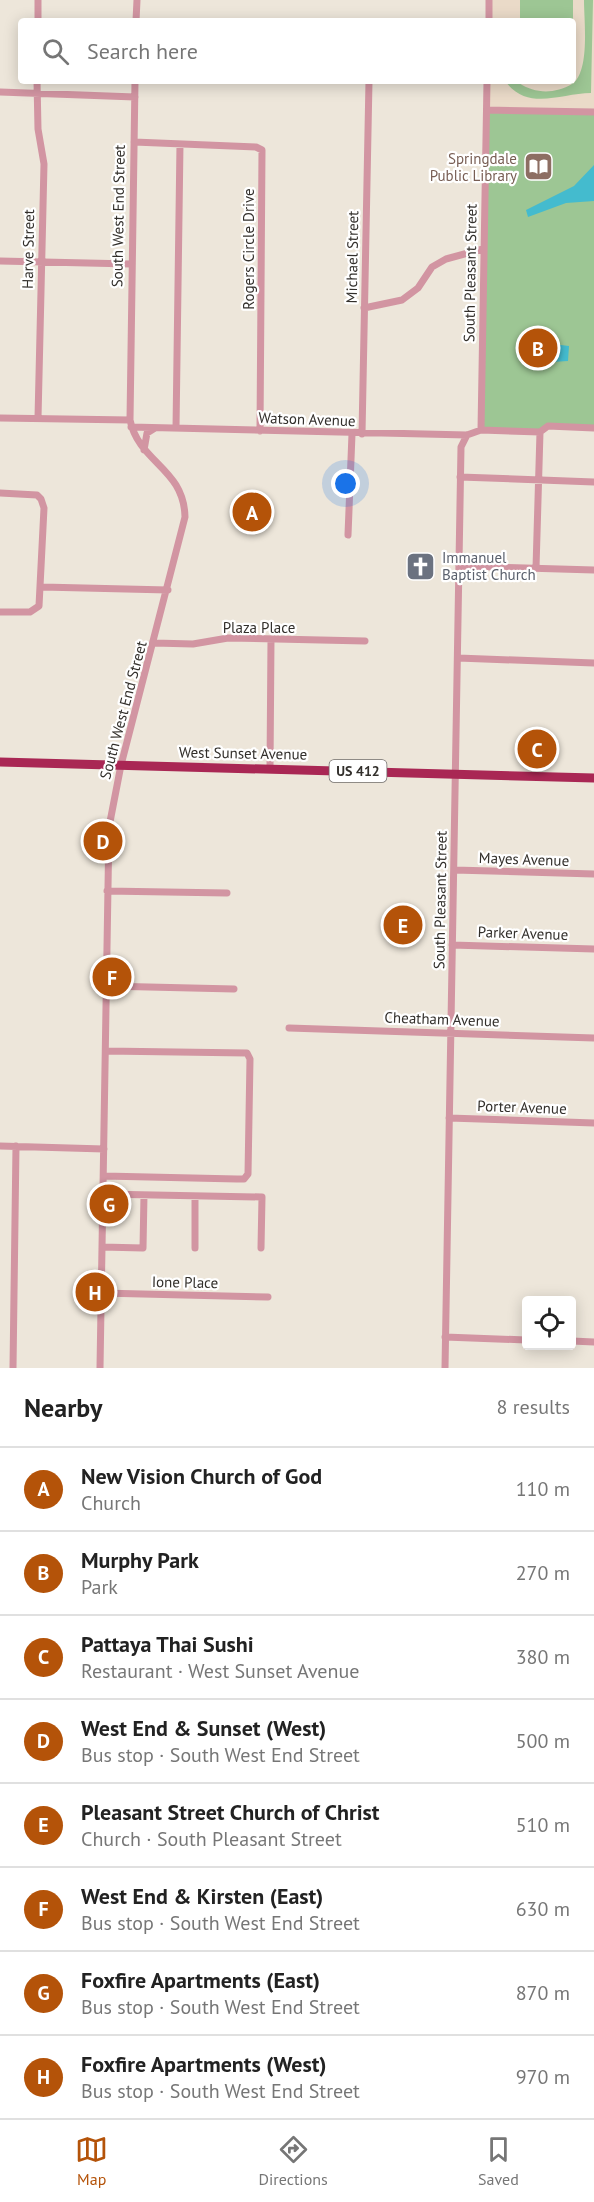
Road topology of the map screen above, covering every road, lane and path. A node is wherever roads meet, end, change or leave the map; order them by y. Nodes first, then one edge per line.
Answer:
1 (38, 0) edge
2 (137, 0) edge
3 (489, 0) edge
4 (38, 18) edge
5 (136, 18) edge
6 (489, 18) edge
7 (37, 84) edge
8 (135, 84) edge
9 (369, 84) edge
10 (487, 84) edge
11 (0, 92) edge
12 (38, 93) junction
13 (135, 97) junction
14 (487, 110) junction
15 (594, 112) edge
16 (134, 142) junction
17 (180, 144) junction
18 (483, 249) junction
19 (0, 261) edge
20 (41, 262) junction
21 (130, 264) junction
22 (364, 308) junction
23 (0, 418) edge
24 (38, 418) junction
25 (130, 424) junction
26 (157, 428) junction
27 (176, 428) junction
28 (594, 428) edge
29 (481, 430) junction
30 (260, 431) junction
31 (540, 432) junction
32 (352, 434) junction
33 (362, 434) junction
34 (467, 435) junction
35 (144, 450) junction
36 (460, 477) junction
37 (539, 480) junction
38 (594, 482) edge
39 (0, 493) edge
40 (348, 535) dead end
41 (459, 567) junction
42 (536, 568) junction
43 (594, 570) edge
44 (42, 587) junction
45 (168, 590) junction
46 (0, 612) edge
47 (271, 639) junction
48 (365, 641) dead end
49 (154, 643) junction
50 (458, 658) junction
51 (594, 663) edge
52 (0, 762) edge
53 (121, 765) junction
54 (270, 769) junction
55 (456, 774) junction
56 (594, 778) edge
57 (454, 870) junction
58 (594, 874) edge
59 (107, 891) junction
60 (226, 893) dead end
61 (452, 945) junction
62 (594, 949) edge
63 (106, 986) junction
64 (234, 989) dead end
65 (289, 1028) dead end
66 (451, 1033) junction
67 (594, 1038) edge
68 (106, 1051) junction
69 (449, 1118) junction
70 (594, 1123) edge
71 (0, 1146) edge
72 (16, 1146) junction
73 (105, 1149) junction
74 (104, 1176) junction
75 (104, 1194) junction
76 (144, 1195) junction
77 (195, 1196) junction
78 (102, 1247) junction
79 (195, 1248) dead end
80 (261, 1248) dead end
81 (101, 1293) junction
82 (268, 1297) dead end
83 (445, 1337) junction
84 (522, 1340) edge
85 (576, 1341) edge
86 (594, 1342) edge
87 (13, 1368) edge
88 (100, 1368) edge
89 (445, 1368) edge

1 - 4 street
2 - 5 street
3 - 6 street
7 - 12 street, Harve Street
8 - 13 street, South West End Street
9 - 22 street, Michael Street
10 - 14 street, South Pleasant Street
11 - 12 street
12 - 13 street
12 - 20 street, Harve Street
13 - 16 street, South West End Street
14 - 15 street
14 - 18 street, South Pleasant Street
16 - 17 street, Rogers Circle Drive
16 - 21 street, South West End Street
17 - 27 street
17 - 30 street, Rogers Circle Drive
18 - 22 street
18 - 29 street, South Pleasant Street
19 - 20 street
20 - 21 street
20 - 24 street, Harve Street
21 - 25 street, South West End Street
22 - 33 street, Michael Street
23 - 24 street, Watson Avenue
24 - 25 street, Watson Avenue
25 - 26 street, Watson Avenue
25 - 35 street, South West End Street
26 - 27 street, Watson Avenue
26 - 35 street
27 - 30 street, Watson Avenue
28 - 31 street
29 - 31 street
29 - 34 street, Watson Avenue
30 - 32 street, Watson Avenue
31 - 37 street
32 - 33 street, Watson Avenue
32 - 40 street
33 - 34 street, Watson Avenue
34 - 36 street, South Pleasant Street
35 - 45 street, South West End Street
36 - 37 street
36 - 41 street, South Pleasant Street
37 - 38 street
37 - 42 street
39 - 44 street
41 - 42 street
41 - 50 street, South Pleasant Street
42 - 43 street
44 - 45 street
44 - 46 street
45 - 49 street, South West End Street
47 - 48 street, Plaza Place
47 - 49 street, Plaza Place
47 - 54 street
49 - 53 street, South West End Street
50 - 51 street
50 - 55 street, South Pleasant Street
52 - 53 highway, West Sunset Avenue / US 412
53 - 54 highway, West Sunset Avenue / US 412
53 - 59 street, South West End Street
54 - 55 highway, West Sunset Avenue / US 412
55 - 56 highway, West Sunset Avenue / US 412
55 - 57 street, South Pleasant Street
57 - 58 street, Mayes Avenue
57 - 61 street, South Pleasant Street
59 - 60 street
59 - 63 street, South West End Street
61 - 62 street, Parker Avenue
61 - 66 street, South Pleasant Street
63 - 64 street
63 - 68 street, South West End Street
65 - 66 street, Cheatham Avenue
66 - 67 street, Cheatham Avenue
66 - 69 street, South Pleasant Street
68 - 73 street, South West End Street
68 - 74 street
69 - 70 street, Porter Avenue
69 - 83 street, South Pleasant Street
71 - 72 street
72 - 73 street
72 - 87 street
73 - 74 street, South West End Street
74 - 75 street, South West End Street
75 - 76 street
75 - 78 street, South West End Street
76 - 77 street
76 - 78 street
77 - 79 street
77 - 80 street
78 - 81 street, South West End Street
81 - 82 street, Ione Place
81 - 88 street, South West End Street
83 - 84 street
83 - 89 street, South Pleasant Street
85 - 86 street

